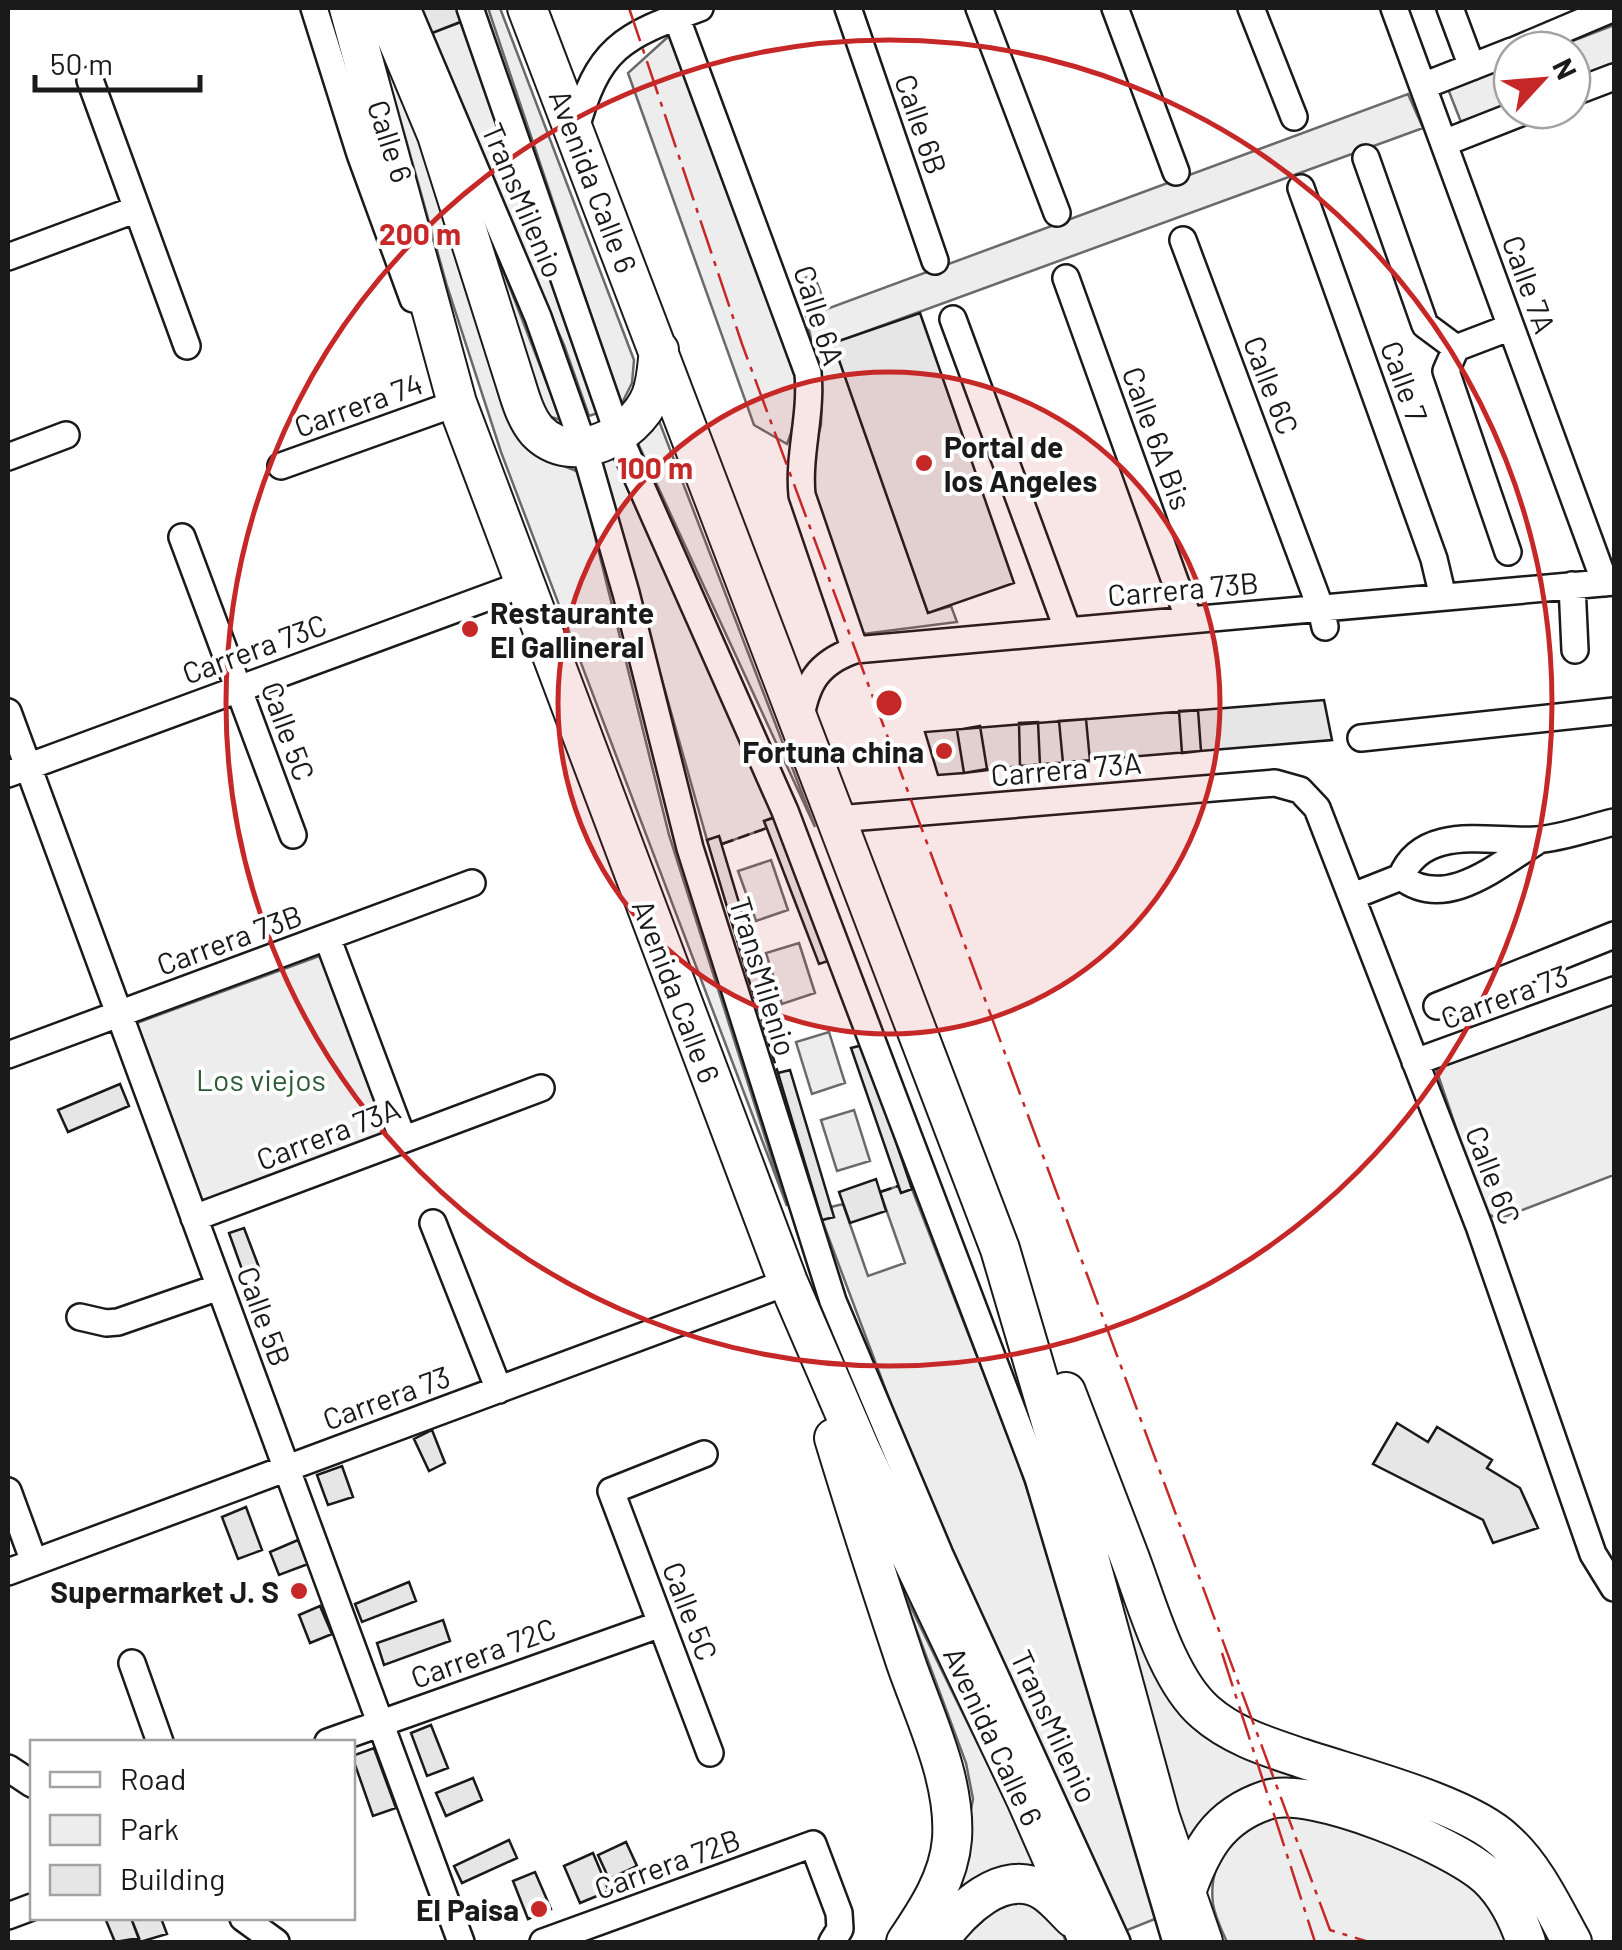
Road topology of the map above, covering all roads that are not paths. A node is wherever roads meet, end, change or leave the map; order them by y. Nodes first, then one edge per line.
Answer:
1 (314, 8) edge
2 (349, 8) edge
3 (384, 8) edge
4 (406, 8) edge
5 (470, 8) edge
6 (527, 8) edge
7 (848, 8) edge
8 (979, 8) edge
9 (1115, 8) edge
10 (1252, 8) edge
11 (1394, 8) edge
12 (1450, 8) edge
13 (1614, 8) edge
14 (683, 10) edge
15 (1561, 30) edge
16 (1492, 59) edge
17 (1472, 67) junction
18 (90, 80) dead end
19 (1423, 86) junction
20 (1294, 117) dead end
21 (1492, 124) edge
22 (575, 132) junction
23 (1444, 143) junction
24 (1366, 158) dead end
25 (1176, 172) dead end
26 (1301, 188) dead end
27 (137, 209) junction
28 (1058, 213) dead end
29 (1183, 240) dead end
30 (8, 257) edge
31 (935, 261) dead end
32 (1066, 278) dead end
33 (954, 320) dead end
34 (1512, 327) junction
35 (187, 346) dead end
36 (1456, 348) junction
37 (658, 350) junction
38 (457, 403) junction
39 (66, 435) dead end
40 (601, 440) junction
41 (8, 457) edge
42 (281, 466) dead end
43 (182, 537) dead end
44 (1508, 552) dead end
45 (1610, 582) edge
46 (524, 584) junction
47 (1572, 585) junction
48 (1443, 597) junction
49 (1323, 618) junction
50 (1189, 620) junction
51 (1068, 631) junction
52 (855, 650) junction
53 (1575, 650) dead end
54 (238, 689) junction
55 (1614, 711) edge
56 (8, 712) edge
57 (800, 722) junction
58 (1360, 738) dead end
59 (18, 770) edge
60 (1300, 790) joint
61 (837, 819) junction
62 (1614, 822) edge
63 (293, 836) dead end
64 (1539, 840) junction
65 (1401, 876) junction
66 (472, 884) dead end
67 (1352, 896) junction
68 (1614, 935) edge
69 (327, 937) junction
70 (1614, 990) edge
71 (1437, 1006) dead end
72 (119, 1014) junction
73 (8, 1055) edge
74 (1415, 1062) junction
75 (541, 1088) dead end
76 (404, 1139) junction
77 (194, 1218) junction
78 (433, 1224) dead end
79 (1000, 1249) junction
80 (788, 1282) junction
81 (219, 1287) junction
82 (80, 1317) dead end
83 (499, 1390) junction
84 (704, 1454) dead end
85 (286, 1468) junction
86 (8, 1491) edge
87 (34, 1562) junction
88 (8, 1572) edge
89 (1614, 1588) edge
90 (660, 1624) junction
91 (132, 1663) dead end
92 (380, 1724) junction
93 (159, 1740) edge
94 (334, 1740) edge
95 (710, 1753) dead end
96 (8, 1768) edge
97 (30, 1783) edge
98 (1176, 1905) junction
99 (246, 1920) edge
100 (1102, 1938) edge
101 (276, 1942) edge
102 (461, 1942) edge
103 (543, 1942) edge
104 (832, 1942) edge
105 (906, 1942) edge
106 (938, 1942) edge
107 (1176, 1942) edge
108 (1203, 1942) edge
109 (1526, 1942) edge
110 (1572, 1942) edge

1 - 38 street, Calle 6
2 - 38 highway, Avenida Calle 6
3 - 40 highway
4 - 40 street, TransMilenio
5 - 40 street, TransMilenio
6 - 22 highway, Avenida Calle 6
7 - 31 street, Calle 6B
8 - 28 street
9 - 25 street
10 - 20 street
11 - 19 street, Calle 7A
12 - 17 street
13 - 15 street
14 - 22 street
14 - 52 street, Calle 6A
16 - 17 street
17 - 19 street
18 - 27 street
19 - 23 street, Calle 7A
21 - 23 street
22 - 37 highway, Avenida Calle 6
23 - 34 street, Calle 7A
24 - 36 street
26 - 48 street, Calle 7
27 - 30 street
27 - 35 street
29 - 49 street, Calle 6C
32 - 50 street, Calle 6A Bis
33 - 51 street
34 - 36 street
34 - 45 street, Calle 7A
36 - 44 street
37 - 40 highway
37 - 57 highway, Avenida Calle 6
38 - 42 street, Carrera 74
38 - 46 highway, Avenida Calle 6
39 - 41 street
40 - 98 street, TransMilenio
40 - 100 street, TransMilenio
43 - 54 street, Calle 5C
45 - 47 street, Carrera 73B
46 - 54 street, Carrera 73C
46 - 80 highway, Avenida Calle 6
47 - 48 street, Carrera 73B
47 - 53 street
48 - 49 street, Carrera 73B
49 - 50 street, Carrera 73B
50 - 51 street, Carrera 73B
51 - 52 street, Carrera 73B
52 - 57 street, Carrera 73B
54 - 59 street, Carrera 73C
54 - 63 street, Calle 5C
55 - 58 street
56 - 59 street, Calle 5B
57 - 61 highway, Avenida Calle 6
59 - 72 street, Calle 5B
60 - 61 street, Carrera 73A
60 - 67 street, Calle 6C
61 - 79 highway, Avenida Calle 6
62 - 64 street
64 - 65 street
64 - 65 street
65 - 67 street
66 - 69 street, Carrera 73B
67 - 74 street, Calle 6C
68 - 71 street
69 - 72 street, Carrera 73B
69 - 76 street
70 - 74 street, Carrera 73
72 - 73 street, Carrera 73B
72 - 77 street, Calle 5B
74 - 89 street, Calle 6C
75 - 76 street, Carrera 73A
76 - 77 street, Carrera 73A
77 - 81 street, Calle 5B
78 - 83 street
79 - 98 highway, Avenida Calle 6
79 - 110 highway
80 - 83 street, Carrera 73
80 - 100 highway, Avenida Calle 6
80 - 105 highway
81 - 82 street
81 - 85 street, Calle 5B
83 - 85 street, Carrera 73
84 - 90 street, Calle 5C
85 - 87 street, Carrera 73
85 - 92 street, Calle 5B
86 - 87 street
87 - 88 street, Carrera 73
90 - 92 street, Carrera 72C
90 - 95 street, Calle 5C
91 - 93 street
92 - 94 street, Carrera 72C
92 - 102 street, Calle 5B
96 - 97 street
98 - 107 street, TransMilenio
98 - 108 highway, Avenida Calle 6
98 - 109 highway
99 - 101 street
100 - 106 highway
103 - 104 street, Carrera 72B

